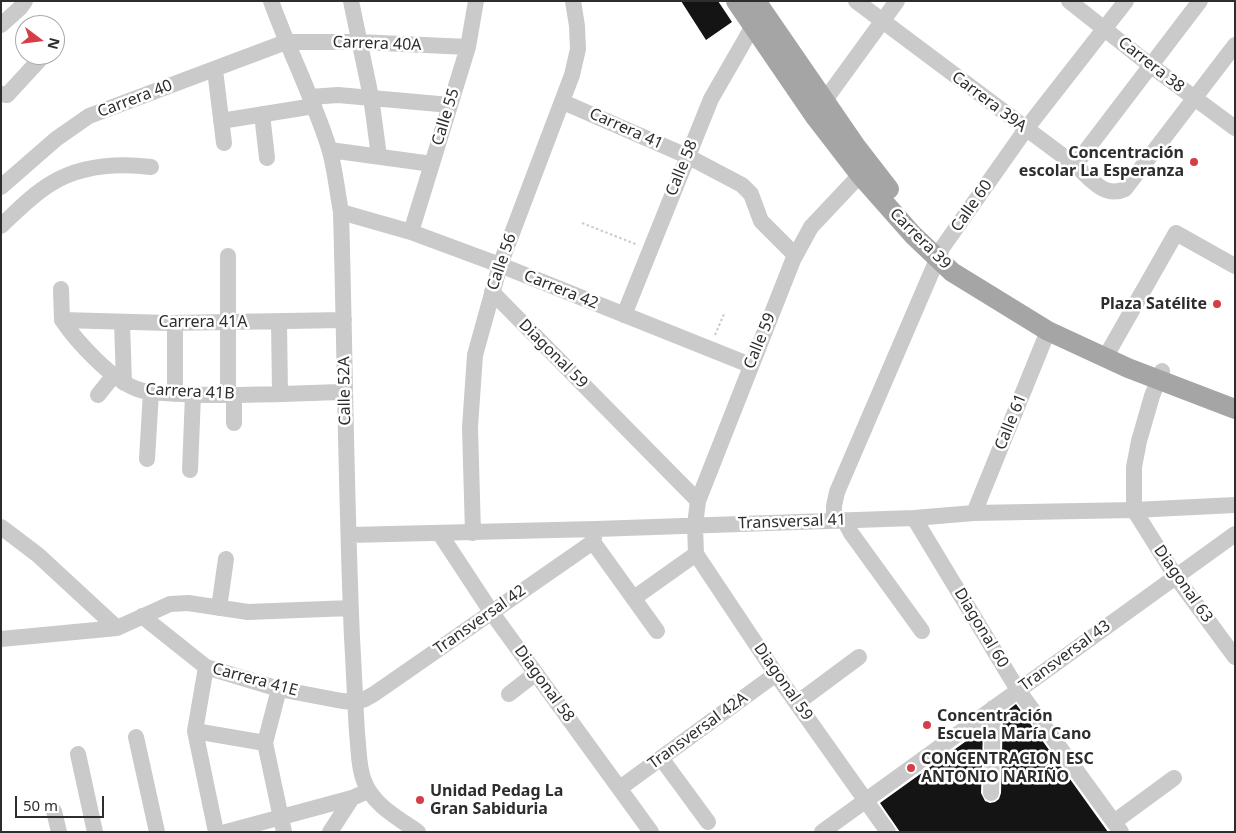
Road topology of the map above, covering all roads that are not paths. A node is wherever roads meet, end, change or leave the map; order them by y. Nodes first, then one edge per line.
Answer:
1 (25, 1) edge
2 (271, 1) edge
3 (352, 1) edge
4 (476, 1) edge
5 (573, 1) edge
6 (736, 1) edge
7 (756, 1) edge
8 (856, 1) edge
9 (897, 1) edge
10 (1068, 1) edge
11 (1126, 1) edge
12 (1200, 1) edge
13 (882, 22) junction
14 (1, 25) edge
15 (753, 26) junction
16 (1105, 29) junction
17 (286, 42) junction
18 (359, 42) junction
19 (1235, 45) edge
20 (468, 47) junction
21 (35, 65) edge
22 (1150, 65) junction
23 (215, 70) junction
24 (1, 94) edge
25 (371, 98) junction
26 (1194, 98) junction
27 (825, 100) junction
28 (312, 101) junction
29 (563, 102) junction
30 (450, 105) junction
31 (262, 114) junction
32 (221, 121) junction
33 (1235, 128) edge
34 (1026, 129) junction
35 (224, 143) dead end
36 (330, 150) junction
37 (379, 156) junction
38 (687, 156) junction
39 (267, 158) dead end
40 (432, 164) junction
41 (151, 166) dead end
42 (1075, 166) junction
43 (860, 175) junction
44 (1, 187) edge
45 (341, 212) junction
46 (1, 226) edge
47 (410, 232) junction
48 (939, 253) junction
49 (795, 255) junction
50 (228, 256) dead end
51 (500, 265) junction
52 (1235, 266) edge
53 (61, 289) dead end
54 (492, 292) junction
55 (624, 315) junction
56 (62, 320) junction
57 (344, 320) junction
58 (122, 322) junction
59 (279, 322) junction
60 (175, 323) junction
61 (228, 323) junction
62 (1048, 331) junction
63 (1110, 349) junction
64 (750, 365) junction
65 (1160, 376) junction
66 (119, 379) junction
67 (152, 392) junction
68 (345, 392) junction
69 (175, 394) junction
70 (280, 394) junction
71 (98, 395) dead end
72 (193, 395) junction
73 (231, 395) junction
74 (1235, 398) edge
75 (1235, 409) edge
76 (234, 422) dead end
77 (148, 459) dead end
78 (190, 470) dead end
79 (698, 501) junction
80 (1235, 505) edge
81 (1134, 510) junction
82 (974, 513) junction
83 (914, 518) junction
84 (839, 520) junction
85 (694, 525) junction
86 (1, 526) edge
87 (473, 533) junction
88 (440, 534) junction
89 (1235, 534) edge
90 (349, 535) junction
91 (594, 535) junction
92 (696, 554) junction
93 (226, 559) dead end
94 (1176, 577) junction
95 (634, 598) junction
96 (219, 608) junction
97 (351, 608) junction
98 (492, 612) junction
99 (142, 616) junction
100 (117, 628) junction
101 (657, 631) dead end
102 (922, 631) dead end
103 (1, 634) edge
104 (1, 639) edge
105 (859, 657) dead end
106 (1235, 657) edge
107 (206, 667) junction
108 (536, 673) junction
109 (776, 674) junction
110 (279, 688) junction
111 (1018, 690) junction
112 (509, 694) dead end
113 (355, 702) junction
114 (797, 703) junction
115 (993, 708) junction
116 (195, 731) junction
117 (136, 737) dead end
118 (265, 743) junction
119 (78, 754) dead end
120 (661, 758) junction
121 (1174, 778) dead end
122 (620, 788) junction
123 (368, 791) junction
124 (991, 792) dead end
125 (352, 798) junction
126 (866, 800) junction
127 (54, 811) dead end
128 (708, 822) dead end
129 (282, 825) edge
130 (1118, 827) edge
131 (417, 831) edge
132 (59, 832) edge
133 (96, 832) edge
134 (156, 832) edge
135 (216, 832) edge
136 (226, 832) edge
137 (330, 832) edge
138 (651, 832) edge
139 (822, 832) edge
140 (888, 832) edge

1 - 14 street
2 - 17 street, Calle 52A
3 - 18 street
4 - 20 street, Calle 55
5 - 29 street, Calle 56
6 - 15 main road, Carrera 39
7 - 27 main road, Carrera 39
8 - 13 street, Carrera 39A
9 - 13 street
10 - 16 street, Carrera 38
11 - 16 street, Calle 60
12 - 22 street
13 - 27 street
13 - 34 street, Carrera 39A
15 - 38 street, Calle 58
15 - 43 main road, Carrera 39
16 - 22 street, Carrera 38
16 - 34 street, Calle 60
17 - 18 street, Carrera 40A
17 - 23 street, Carrera 40
17 - 28 street, Calle 52A
18 - 20 street, Carrera 40A
18 - 25 street
19 - 26 street
20 - 30 street, Calle 55
21 - 24 street
22 - 26 street, Carrera 38
22 - 42 street
23 - 32 street
23 - 44 street, Carrera 40
25 - 28 street
25 - 30 street
25 - 37 street
26 - 33 street, Carrera 38
26 - 42 street, Carrera 39A
27 - 48 main road, Carrera 39
28 - 31 street
28 - 36 street, Calle 52A
29 - 38 street, Carrera 41
29 - 51 street, Calle 56
30 - 40 street, Calle 55
31 - 32 street
31 - 39 street
32 - 35 street
34 - 42 street, Carrera 39A
34 - 48 street, Calle 60
36 - 37 street
36 - 45 street, Calle 52A
37 - 40 street
38 - 49 street, Carrera 41
38 - 55 street, Calle 58
40 - 47 street, Calle 55
41 - 46 street
43 - 48 main road, Carrera 39
43 - 49 street, Calle 59
45 - 47 street, Carrera 42
45 - 57 street, Calle 52A
47 - 51 street, Carrera 42
48 - 62 main road, Carrera 39
48 - 63 main road, Carrera 39
48 - 84 street, Calle 60
49 - 64 street, Calle 59
50 - 61 street
51 - 54 street, Calle 56
51 - 55 street, Carrera 42
52 - 63 street
53 - 56 street
54 - 79 street, Diagonal 59
54 - 87 street, Calle 56
55 - 64 street, Carrera 42
56 - 58 street, Carrera 41A
56 - 66 street, Carrera 41B
57 - 59 street, Carrera 41A
57 - 68 street, Calle 52A
58 - 60 street, Carrera 41A
58 - 66 street
59 - 61 street, Carrera 41A
59 - 70 street
60 - 61 street, Carrera 41A
60 - 69 street
61 - 73 street
62 - 65 main road, Carrera 39
62 - 82 street, Calle 61
63 - 65 main road, Carrera 39
64 - 79 street, Calle 59
65 - 74 main road, Carrera 39
65 - 75 main road, Carrera 39
65 - 81 street
66 - 67 street, Carrera 41B
66 - 71 street
67 - 69 street, Carrera 41B
67 - 77 street
68 - 70 street, Carrera 41B
68 - 90 street, Calle 52A
69 - 72 street, Carrera 41B
70 - 73 street, Carrera 41B
72 - 73 street, Carrera 41B
72 - 78 street
73 - 76 street
79 - 85 street, Calle 59
80 - 81 street, Transversal 41
81 - 82 street, Transversal 41
81 - 94 street, Diagonal 63
82 - 83 street, Transversal 41
83 - 84 street, Transversal 41
83 - 111 street, Diagonal 60
84 - 85 street, Transversal 41
84 - 102 street
85 - 91 street, Transversal 41
85 - 92 street, Diagonal 59
86 - 100 street
87 - 88 street, Transversal 41
87 - 91 street, Transversal 41
88 - 90 street, Transversal 41
88 - 98 street, Diagonal 58
89 - 94 street, Transversal 43
90 - 97 street, Calle 52A
91 - 95 street
91 - 98 street, Transversal 42
92 - 95 street
92 - 109 street, Diagonal 59
93 - 96 street
94 - 106 street, Diagonal 63
94 - 111 street, Transversal 43
95 - 101 street
96 - 97 street
96 - 99 street
97 - 113 street, Calle 52A
98 - 108 street, Diagonal 58
98 - 113 street, Transversal 42
99 - 100 street
99 - 107 street, Carrera 41E
100 - 104 street
103 - 104 street
105 - 114 street
107 - 110 street, Carrera 41E
107 - 116 street
108 - 112 street
108 - 122 street, Diagonal 58
109 - 114 street, Diagonal 59
109 - 120 street, Transversal 42A
110 - 113 street, Carrera 41E
110 - 118 street
111 - 115 street, Transversal 43
111 - 130 street, Diagonal 60
113 - 123 street, Calle 52A
114 - 126 street, Diagonal 59
115 - 124 street
115 - 126 street, Transversal 43
116 - 118 street
116 - 135 street
117 - 134 street
118 - 129 street
119 - 133 street
120 - 122 street, Transversal 42A
120 - 128 street
121 - 130 street
122 - 138 street, Diagonal 58
123 - 125 street
123 - 131 street
125 - 129 street
125 - 137 street
126 - 139 street, Transversal 43
126 - 140 street, Diagonal 59
127 - 132 street
129 - 136 street

